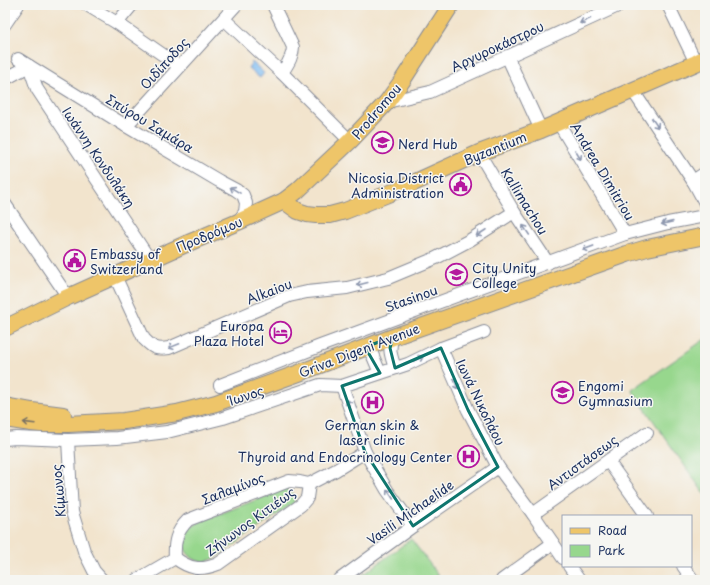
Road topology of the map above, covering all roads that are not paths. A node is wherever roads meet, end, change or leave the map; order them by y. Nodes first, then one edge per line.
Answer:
1 (18, 5) edge
2 (87, 5) edge
3 (132, 5) edge
4 (236, 5) edge
5 (273, 5) edge
6 (451, 5) edge
7 (620, 5) edge
8 (668, 5) edge
9 (224, 18) junction
10 (5, 24) edge
11 (117, 24) junction
12 (507, 56) junction
13 (18, 59) dead end
14 (700, 61) edge
15 (29, 66) junction
16 (180, 66) junction
17 (282, 73) junction
18 (5, 79) edge
19 (402, 81) junction
20 (633, 91) junction
21 (430, 92) junction
22 (387, 102) junction
23 (558, 122) junction
24 (126, 126) junction
25 (541, 130) junction
26 (350, 142) junction
27 (479, 153) junction
28 (705, 173) edge
29 (693, 181) junction
30 (284, 201) junction
31 (705, 203) edge
32 (5, 204) edge
33 (514, 212) junction
34 (705, 216) edge
35 (238, 222) junction
36 (705, 232) edge
37 (625, 234) junction
38 (705, 236) edge
39 (150, 260) junction
40 (548, 263) junction
41 (115, 276) junction
42 (68, 298) junction
43 (5, 328) edge
44 (484, 332) dead end
45 (393, 337) junction
46 (365, 347) junction
47 (441, 348) junction
48 (395, 368) junction
49 (380, 373) junction
50 (220, 385) dead end
51 (342, 386) junction
52 (5, 406) edge
53 (5, 418) edge
54 (647, 433) dead end
55 (5, 440) edge
56 (68, 440) junction
57 (365, 452) junction
58 (608, 461) junction
59 (498, 467) junction
60 (309, 484) junction
61 (533, 514) junction
62 (646, 515) edge
63 (413, 526) junction
64 (553, 543) junction
65 (562, 556) edge
66 (175, 558) junction
67 (570, 567) edge
68 (684, 567) edge
69 (102, 580) edge
70 (137, 580) edge
71 (338, 580) edge
72 (502, 580) edge
73 (579, 580) edge
74 (693, 580) edge

1 - 10 street
2 - 11 street
3 - 11 street
4 - 9 street, Οιδίποδος
5 - 17 street
6 - 19 main road, Prodromou
7 -> 12 street, Αργυροκάστρου
8 - 14 street
9 - 16 street, Οιδίποδος
9 - 17 street
11 - 16 street
12 - 21 street, Αργυροκάστρου
12 - 25 street
13 - 15 street, Σπύρου Σαμάρα
14 - 20 main road, Byzantium
15 - 18 street
15 - 24 street, Σπύρου Σαμάρα
15 - 39 street, Ιωάννη Κονδυλάκη
16 - 24 street, Οιδίποδος
17 - 26 street
19 - 21 street
19 - 22 main road, Prodromou
20 - 23 main road, Byzantium
20 -> 29 street
21 - 22 street, Αργυροκάστρου
22 - 26 main road, Prodromou
23 - 25 main road, Byzantium
23 -> 37 street, Andrea Dimitriou
35 -> 24 street, Σπύρου Σαμάρα
25 - 27 main road, Byzantium
26 - 30 main road, Prodromou
27 - 30 main road, Byzantium
27 - 33 street, Kallimachou
28 - 29 street
29 - 31 street
30 - 35 main road, Προδρόμου
32 - 42 street
40 -> 33 street, Kallimachou
33 -> 41 street, Alkaiou
34 -> 37 street, Stasinou
35 - 39 main road, Προδρόμου
36 - 52 main road, Griva Digeni Avenue
37 -> 40 street, Stasinou
38 - 45 main road, Griva Digeni Avenue
39 - 41 main road, Προδρόμου
40 - 50 street, Stasinou
41 - 42 main road, Προδρόμου
42 - 43 main road, Προδρόμου
44 - 47 street, Ίωνος
45 - 46 main road, Griva Digeni Avenue
45 - 48 street
46 - 49 street
46 -> 53 main road, Griva Digeni Avenue
48 -> 47 street, Ίωνος
47 -> 59 street, Ιωνά Νικολάου
48 - 49 street, Ίωνος
49 - 51 street, Ίωνος
51 - 56 street, Ίωνος
57 -> 51 street
54 - 58 street, Αντιστάσεως
55 - 56 street, Ίωνος
56 - 69 street, Κίμωνος
57 - 60 street
63 -> 57 street
58 - 61 street, Αντιστάσεως
58 - 62 street
59 - 61 street, Ιωνά Νικολάου
59 - 63 street, Vasili Michaelide
60 - 66 street, Σαλαμίνος
60 - 66 street, Ζήνωνος Κιτιέως
61 - 64 street, Ιωνά Νικολάου
63 - 71 street, Vasili Michaelide
64 - 65 street, Ιωνά Νικολάου
64 - 72 street
66 - 70 street
67 - 73 street
68 - 74 street

